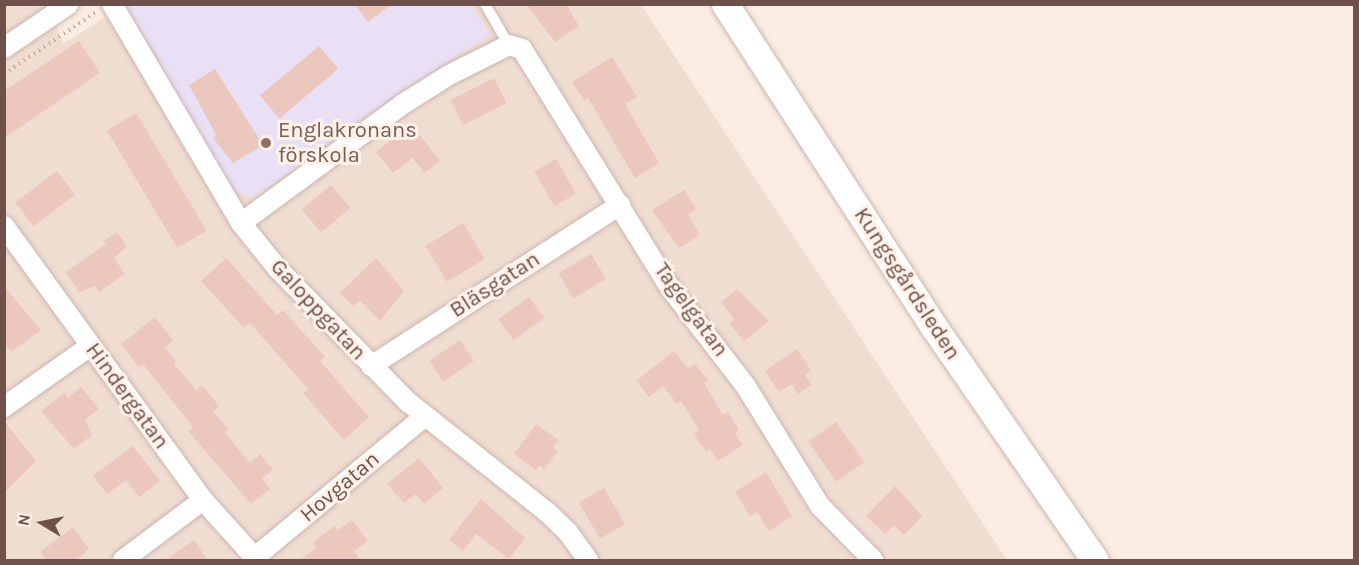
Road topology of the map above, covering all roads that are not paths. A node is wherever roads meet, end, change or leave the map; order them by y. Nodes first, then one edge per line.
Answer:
1 (69, 4) edge
2 (485, 4) edge
3 (725, 4) edge
4 (105, 8) edge
5 (515, 47) junction
6 (4, 48) edge
7 (620, 205) junction
8 (241, 223) junction
9 (4, 226) edge
10 (90, 346) junction
11 (371, 366) junction
12 (4, 406) edge
13 (425, 416) junction
14 (203, 500) junction
15 (255, 559) edge
16 (123, 561) edge
17 (588, 561) edge
18 (873, 561) edge
19 (1095, 561) edge

1 - 6 street
2 - 5 lane
3 - 19 main road, Kungsgårdsleden
4 - 8 street, Galoppgatan
5 - 7 street, Tagelgatan
5 - 8 street
7 - 11 street, Bläsgatan
7 - 18 street, Tagelgatan
8 - 11 street, Galoppgatan
9 - 10 street, Hindergatan
10 - 12 street
10 - 14 street, Hindergatan
11 - 13 street, Galoppgatan
13 - 15 street, Hovgatan
13 - 17 street, Galoppgatan
14 - 15 street, Hindergatan
14 - 16 street

